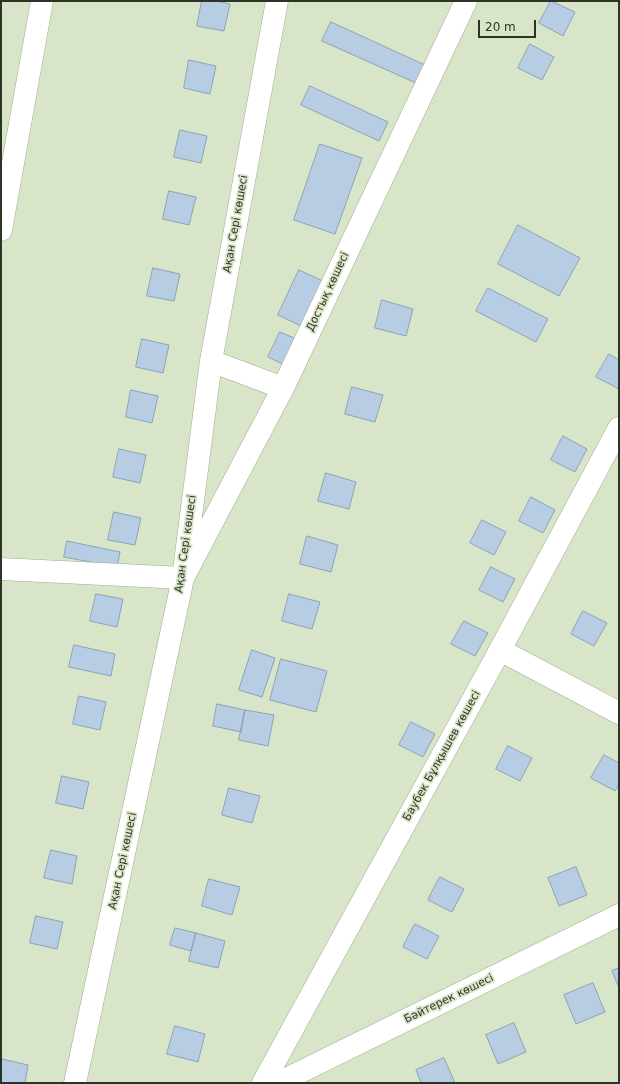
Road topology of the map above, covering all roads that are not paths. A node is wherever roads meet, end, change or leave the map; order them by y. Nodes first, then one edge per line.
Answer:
1 (42, 1) edge
2 (277, 1) edge
3 (466, 1) edge
4 (1, 230) edge
5 (211, 361) junction
6 (283, 388) junction
7 (619, 428) edge
8 (1, 569) edge
9 (183, 578) junction
10 (500, 650) junction
11 (619, 713) edge
12 (619, 915) edge
13 (75, 1083) edge
14 (263, 1083) edge
15 (278, 1083) edge

1 - 4 street
2 - 5 street, Ақан Сері көшесі
3 - 6 street, Достық көшесі
5 - 6 street
5 - 9 street, Ақан Сері көшесі
6 - 9 street, Достық көшесі
7 - 10 street, Баубек Бұлқышев көшесі
8 - 9 street
9 - 13 street, Ақан Сері көшесі
10 - 11 street
10 - 14 street, Баубек Бұлқышев көшесі
12 - 15 street, Бәйтерек көшесі

